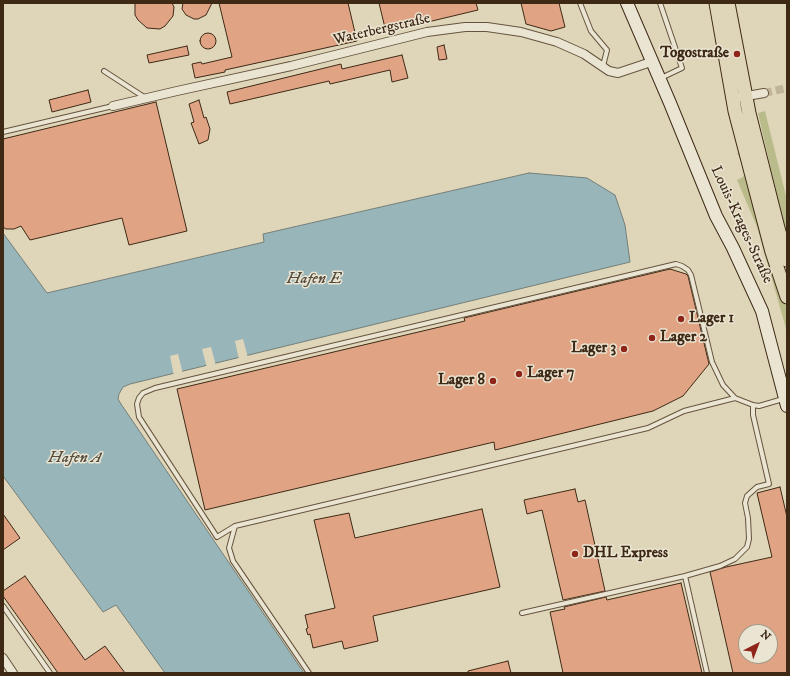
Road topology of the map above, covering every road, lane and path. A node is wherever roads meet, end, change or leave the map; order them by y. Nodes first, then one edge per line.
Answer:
1 (580, 3) edge
2 (626, 3) edge
3 (660, 3) edge
4 (716, 3) edge
5 (728, 3) edge
6 (651, 62) junction
7 (602, 66) junction
8 (104, 72) dead end
9 (659, 79) junction
10 (764, 93) tunnel mouth
11 (745, 96) junction
12 (732, 98) junction
13 (146, 99) junction
14 (113, 106) joint
15 (3, 132) edge
16 (787, 260) edge
17 (787, 297) edge
18 (735, 398) junction
19 (786, 402) edge
20 (753, 405) junction
21 (235, 526) junction
22 (685, 576) junction
23 (3, 606) edge
24 (522, 613) dead end
25 (3, 658) edge
26 (14, 673) edge
27 (50, 673) edge
28 (309, 673) edge
29 (707, 673) edge

1 - 7 lane
2 - 6 street, Louis-Krages-Straße
3 - 9 lane
4 - 12 main road
5 - 11 main road
6 - 7 street, Waterbergstraße
6 - 9 street, Louis-Krages-Straße
7 - 13 street, Waterbergstraße
8 - 13 lane
9 - 19 street, Louis-Krages-Straße
10 - 11 street
11 - 12 street
11 - 16 main road
12 - 17 main road
13 - 14 street, Waterbergstraße
14 - 15 lane
18 - 20 lane
18 - 21 lane
18 - 21 lane
19 - 20 lane
20 - 22 lane
21 - 28 lane
22 - 24 lane
22 - 29 lane
23 - 27 lane
25 - 26 street

